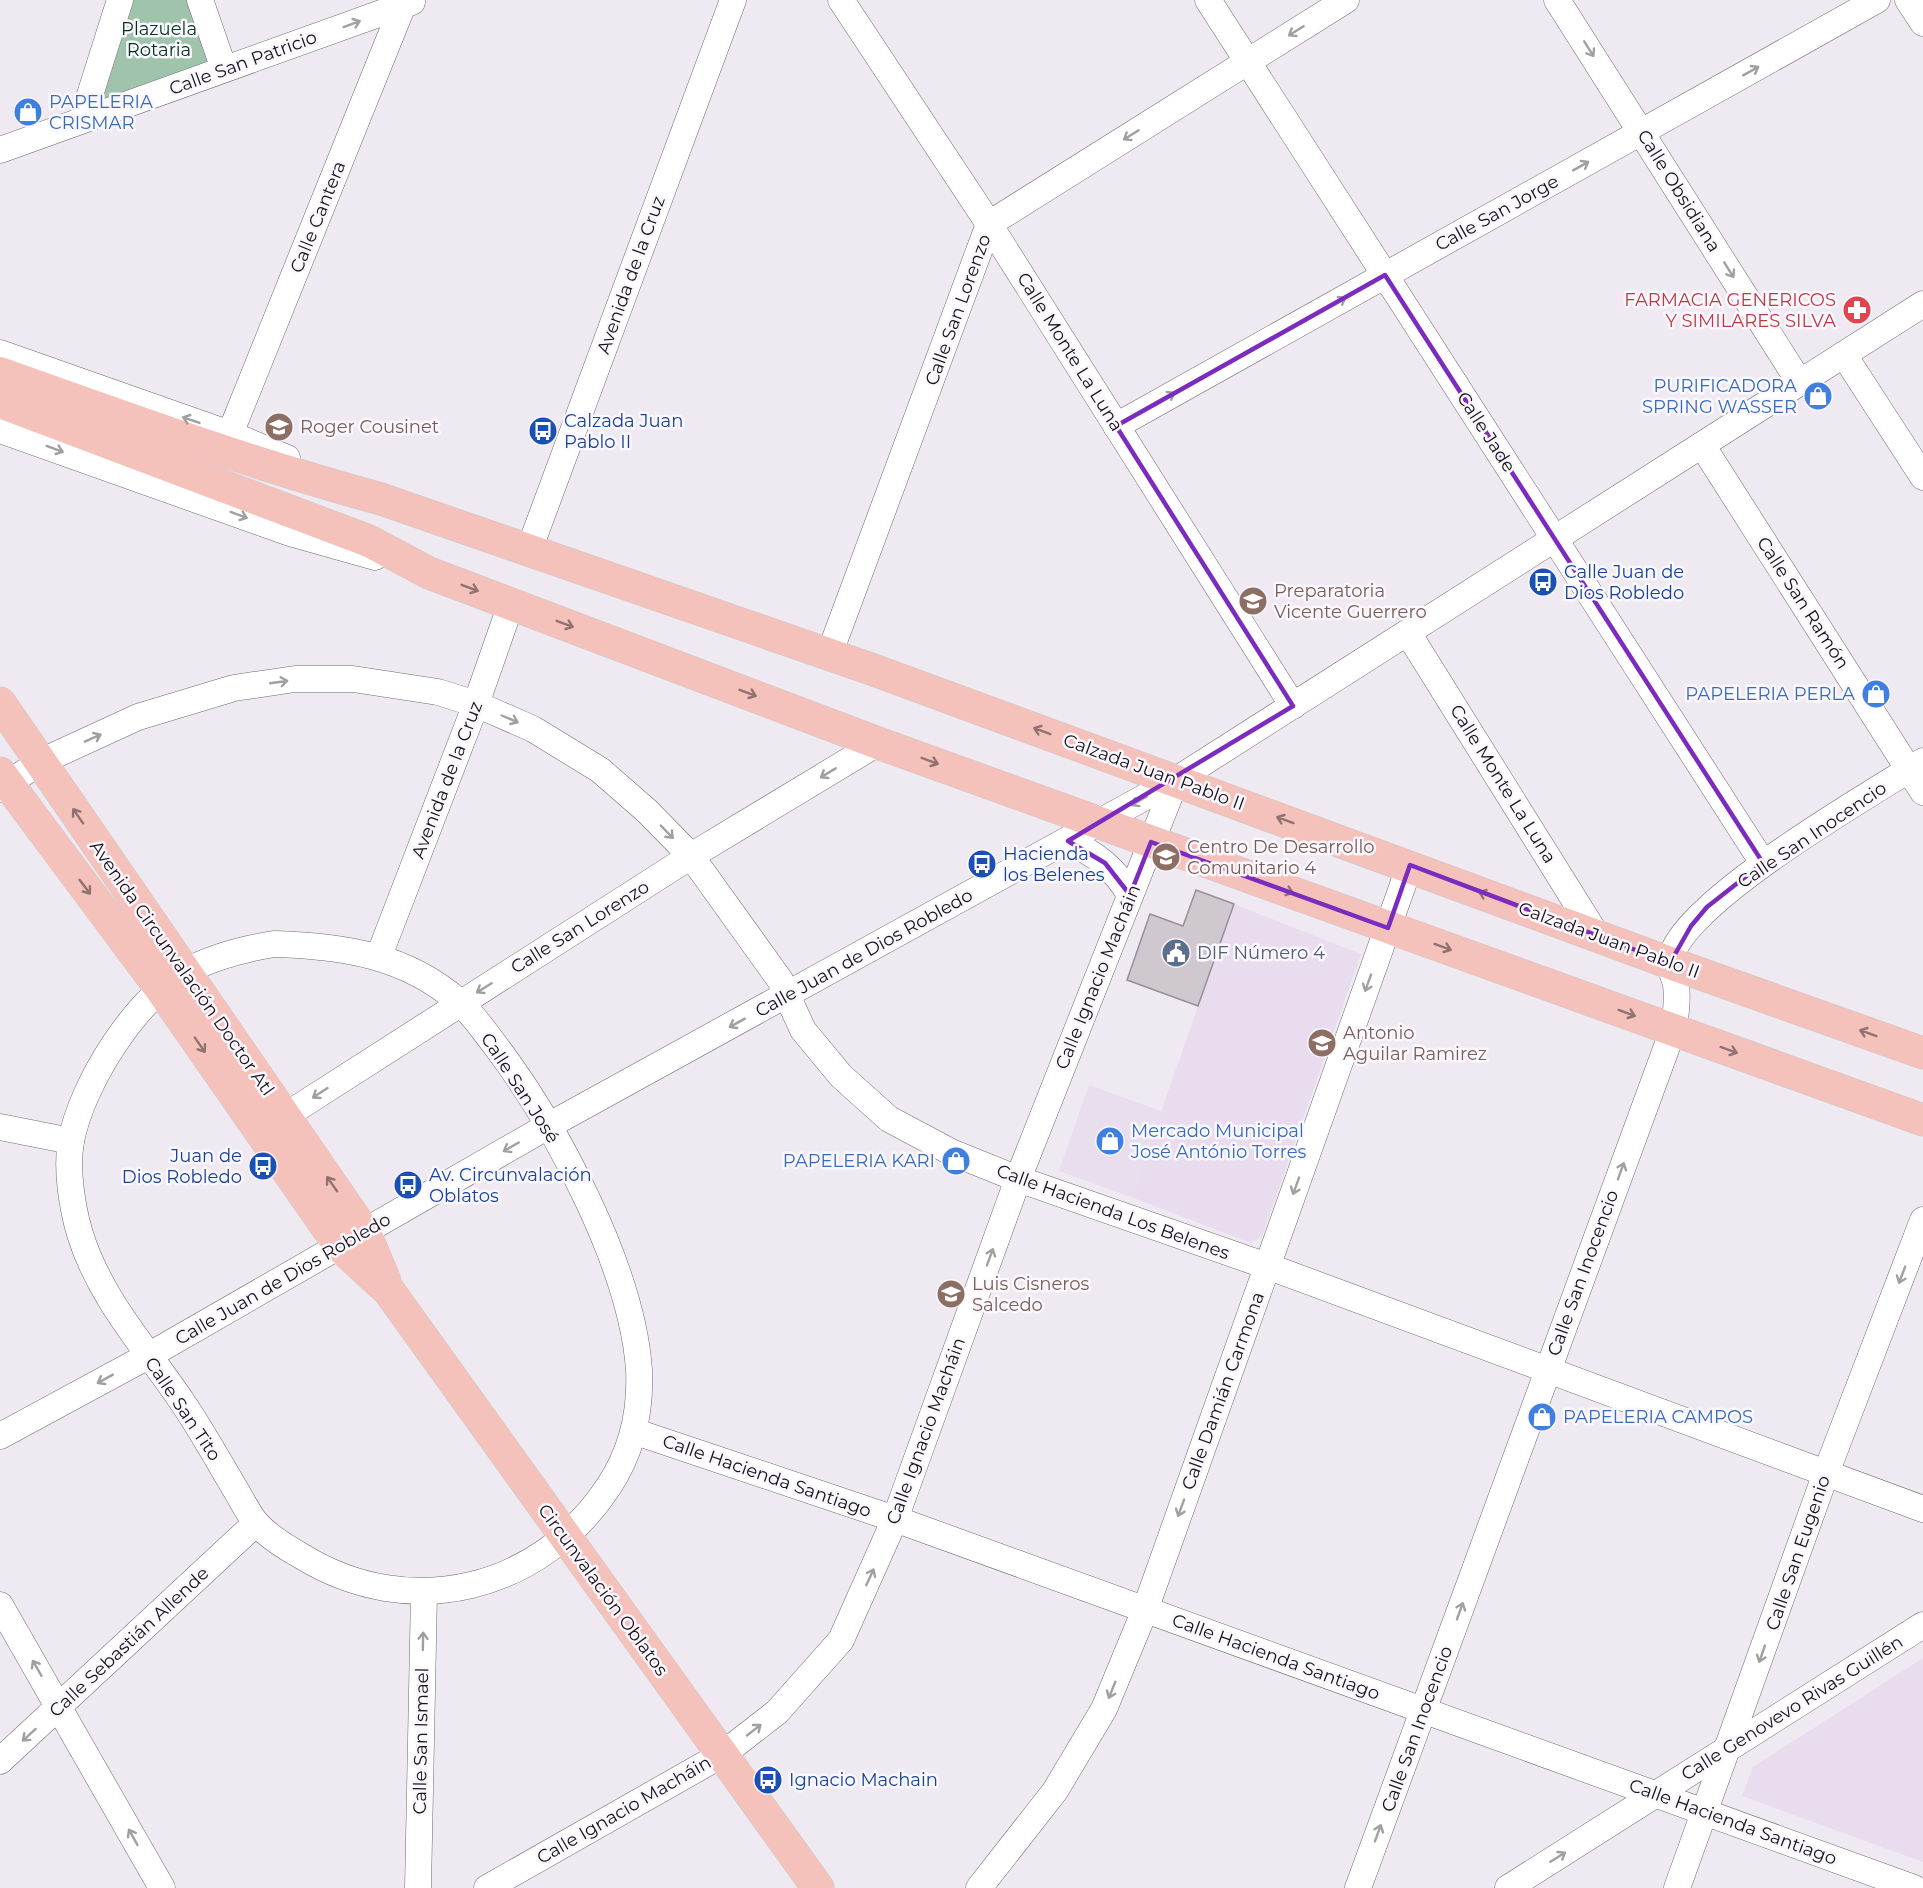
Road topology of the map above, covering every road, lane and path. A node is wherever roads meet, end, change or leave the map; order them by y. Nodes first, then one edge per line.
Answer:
1 (120, 0) edge
2 (200, 0) edge
3 (733, 0) edge
4 (841, 0) edge
5 (1208, 0) edge
6 (1346, 0) edge
7 (1557, 0) edge
8 (1878, 0) edge
9 (1908, 0) edge
10 (408, 2) edge
11 (1923, 23) edge
12 (1248, 62) junction
13 (224, 69) junction
14 (82, 120) junction
15 (1641, 132) junction
16 (0, 150) edge
17 (989, 224) junction
18 (1385, 275) junction
19 (1923, 304) edge
20 (0, 353) edge
21 (1844, 354) junction
22 (0, 373) edge
23 (1800, 383) junction
24 (0, 402) edge
25 (1116, 426) junction
26 (0, 430) edge
27 (230, 434) junction
28 (143, 439) junction
29 (1702, 445) junction
30 (1923, 477) edge
31 (381, 499) junction
32 (1555, 539) junction
33 (529, 550) junction
34 (429, 573) junction
35 (511, 604) junction
36 (1408, 633) junction
37 (829, 655) junction
38 (0, 703) edge
39 (476, 704) junction
40 (1293, 706) junction
41 (878, 743) junction
42 (40, 762) junction
43 (1916, 766) edge
44 (1176, 780) junction
45 (2, 781) edge
46 (1923, 792) edge
47 (1101, 822) junction
48 (1068, 841) junction
49 (1151, 842) junction
50 (691, 856) junction
51 (1763, 863) junction
52 (1410, 866) junction
53 (1130, 895) junction
54 (1388, 928) junction
55 (1597, 936) junction
56 (379, 956) junction
57 (1670, 963) junction
58 (173, 981) junction
59 (787, 996) junction
60 (460, 1003) junction
61 (1673, 1030) junction
62 (1923, 1053) edge
63 (285, 1116) junction
64 (1923, 1120) edge
65 (548, 1126) junction
66 (0, 1127) edge
67 (71, 1141) junction
68 (1018, 1179) junction
69 (1923, 1220) edge
70 (353, 1239) junction
71 (1267, 1266) junction
72 (148, 1356) junction
73 (1547, 1369) junction
74 (636, 1432) junction
75 (0, 1436) edge
76 (1826, 1473) junction
77 (1923, 1509) edge
78 (895, 1519) junction
79 (256, 1523) junction
80 (564, 1536) junction
81 (424, 1593) junction
82 (0, 1605) edge
83 (1145, 1610) junction
84 (1923, 1624) edge
85 (60, 1707) junction
86 (1424, 1711) junction
87 (1729, 1748) junction
88 (723, 1754) junction
89 (0, 1761) edge
90 (1656, 1795) junction
91 (1706, 1812) junction
92 (162, 1888) edge
93 (418, 1888) edge
94 (487, 1888) edge
95 (818, 1888) edge
96 (979, 1888) edge
97 (1358, 1888) edge
98 (1508, 1888) edge
99 (1677, 1888) edge
100 (1914, 1888) edge

1 - 14 street
2 - 13 street
3 - 33 street, Avenida de la Cruz
4 - 17 street, Calle Monte La Luna
5 - 12 street, Calle Jade
6 -> 12 street, Calle San Lorenzo
7 -> 15 street, Calle Obsidiana
15 -> 8 street, Calle San Jorge
9 - 11 street
13 -> 10 street, Calle San Patricio
10 - 27 street, Calle Cantera
12 -> 17 street, Calle San Lorenzo
12 - 18 street, Calle Jade
13 - 14 street, Calle San Patricio
14 - 16 street, Calle San Patricio
18 -> 15 street, Calle San Jorge
15 -> 23 street, Calle Obsidiana
17 - 25 street, Calle Monte La Luna
17 - 37 street, Calle San Lorenzo
25 -> 18 street, Calle San Jorge
18 - 32 street, Calle Jade
19 - 21 street, Calle Juan de Dios Robledo
27 -> 20 street, Calzada Juan Pablo II
21 - 23 street, Calle Juan de Dios Robledo
21 - 30 street
22 - 28 main road, Calzada Juan Pablo II
23 - 29 street, Calle Juan de Dios Robledo
24 - 28 main road, Calzada Juan Pablo II
25 - 40 street, Calle Monte La Luna
26 -> 34 street, Calzada Juan Pablo II
27 - 31 street, Calzada Juan Pablo II
28 - 31 main road, Calzada Juan Pablo II
28 - 34 main road, Calzada Juan Pablo II
29 - 32 street, Calle Juan de Dios Robledo
29 - 43 street, Calle San Ramón
31 - 33 main road, Calzada Juan Pablo II
32 - 36 street, Calle Juan de Dios Robledo
32 - 51 street, Calle Jade
33 - 37 main road, Calzada Juan Pablo II
34 -> 35 main road, Calzada Juan Pablo II
35 - 39 street, Avenida de la Cruz
35 -> 41 main road, Calzada Juan Pablo II
36 - 40 street, Calle Juan de Dios Robledo
36 - 55 street, Calle Monte La Luna
44 -> 37 main road, Calzada Juan Pablo II
38 - 42 main road, Avenida Circunvalación Doctor Atl
42 -> 39 street, Calle Hacienda Los Belenes
39 -> 50 street, Calle Hacienda Los Belenes
39 - 56 street, Avenida de la Cruz
40 - 44 street, Calle Juan de Dios Robledo
41 -> 47 main road, Calzada Juan Pablo II
41 -> 50 street, Calle San Lorenzo
42 - 45 street, Calle Hacienda Los Belenes
58 -> 42 main road, Avenida Circunvalación Doctor Atl
43 - 46 street, Calle San Ramón
43 - 51 street, Calle San Inocencio
44 -> 47 street, Calle Juan de Dios Robledo
44 - 49 street, Calle Ignacio Macháin
52 -> 44 main road, Calzada Juan Pablo II
45 -> 58 main road, Avenida Circunvalación Doctor Atl
47 - 48 street, Calle Juan de Dios Robledo
47 - 49 main road, Calzada Juan Pablo II
48 - 53 street
48 - 59 street, Calle Juan de Dios Robledo
49 - 53 street, Calle Ignacio Macháin
49 -> 54 main road, Calzada Juan Pablo II
50 - 59 street, Calle Hacienda Los Belenes
50 -> 60 street, Calle San Lorenzo
51 - 57 street, Calle San Inocencio
52 - 54 street, Calle Damián Carmona
55 -> 52 main road, Calzada Juan Pablo II
53 - 68 street, Calle Ignacio Macháin
54 -> 61 main road, Calzada Juan Pablo II
54 -> 71 street, Calle Damián Carmona
55 - 57 main road, Calzada Juan Pablo II
56 - 58 street, Calle San José
56 - 60 street, Calle San José
57 - 61 street, Calle San Inocencio
62 -> 57 main road, Calzada Juan Pablo II
58 - 63 main road, Avenida Circunvalación Doctor Atl
58 - 67 street, Calle San Tito
58 -> 70 main road, Avenida Circunvalación Doctor Atl
59 -> 65 street, Calle Juan de Dios Robledo
59 - 68 street, Calle Hacienda Los Belenes
60 -> 63 street, Calle San Lorenzo
60 - 65 street, Calle San José
61 -> 64 main road, Calzada Juan Pablo II
73 -> 61 street, Calle San Inocencio
70 -> 63 main road, Avenida Circunvalación Doctor Atl
65 -> 70 street, Calle Juan de Dios Robledo
65 - 74 street, Calle San José
66 - 67 street
67 - 72 street, Calle San Tito
68 - 71 street, Calle Hacienda Los Belenes
78 -> 68 street, Calle Ignacio Macháin
69 -> 76 street, Calle San Eugenio
70 - 72 street, Calle Juan de Dios Robledo
70 - 80 main road, Circunvalación Oblatos
71 - 73 street, Calle Hacienda Los Belenes
71 -> 83 street, Calle Damián Carmona
72 -> 75 street, Calle Juan de Dios Robledo
72 - 79 street, Calle San Tito
73 - 76 street, Calle Hacienda Los Belenes
86 -> 73 street, Calle San Inocencio
74 - 78 street, Calle Hacienda Santiago
74 - 80 street, Calle San José
76 - 77 street, Calle Hacienda Los Belenes
76 -> 87 street, Calle San Eugenio
78 - 83 street, Calle Hacienda Santiago
88 -> 78 street, Calle Ignacio Macháin
79 - 81 street, Calle San Tito
79 - 85 street, Calle Sebastián Allende
80 - 81 street, Calle San Tito
80 - 88 main road, Circunvalación Oblatos
93 -> 81 street, Calle San Ismael
85 -> 82 street
83 - 86 street, Calle Hacienda Santiago
83 -> 96 street, Calle Damián Carmona
84 - 87 street, Calle Genovevo Rivas Guillén
85 -> 89 street, Calle Sebastián Allende
92 -> 85 street
86 - 90 street, Calle Hacienda Santiago
97 -> 86 street, Calle San Inocencio
87 - 90 street, Calle Genovevo Rivas Guillén
87 - 91 street, Calle San Eugenio
88 - 94 street, Calle Ignacio Macháin
88 - 95 main road, Circunvalación Oblatos
90 - 91 street, Calle Hacienda Santiago
98 -> 90 street, Calle Genovevo Rivas Guillén
91 - 99 street, Calle San Eugenio
91 - 100 street, Calle Hacienda Santiago

